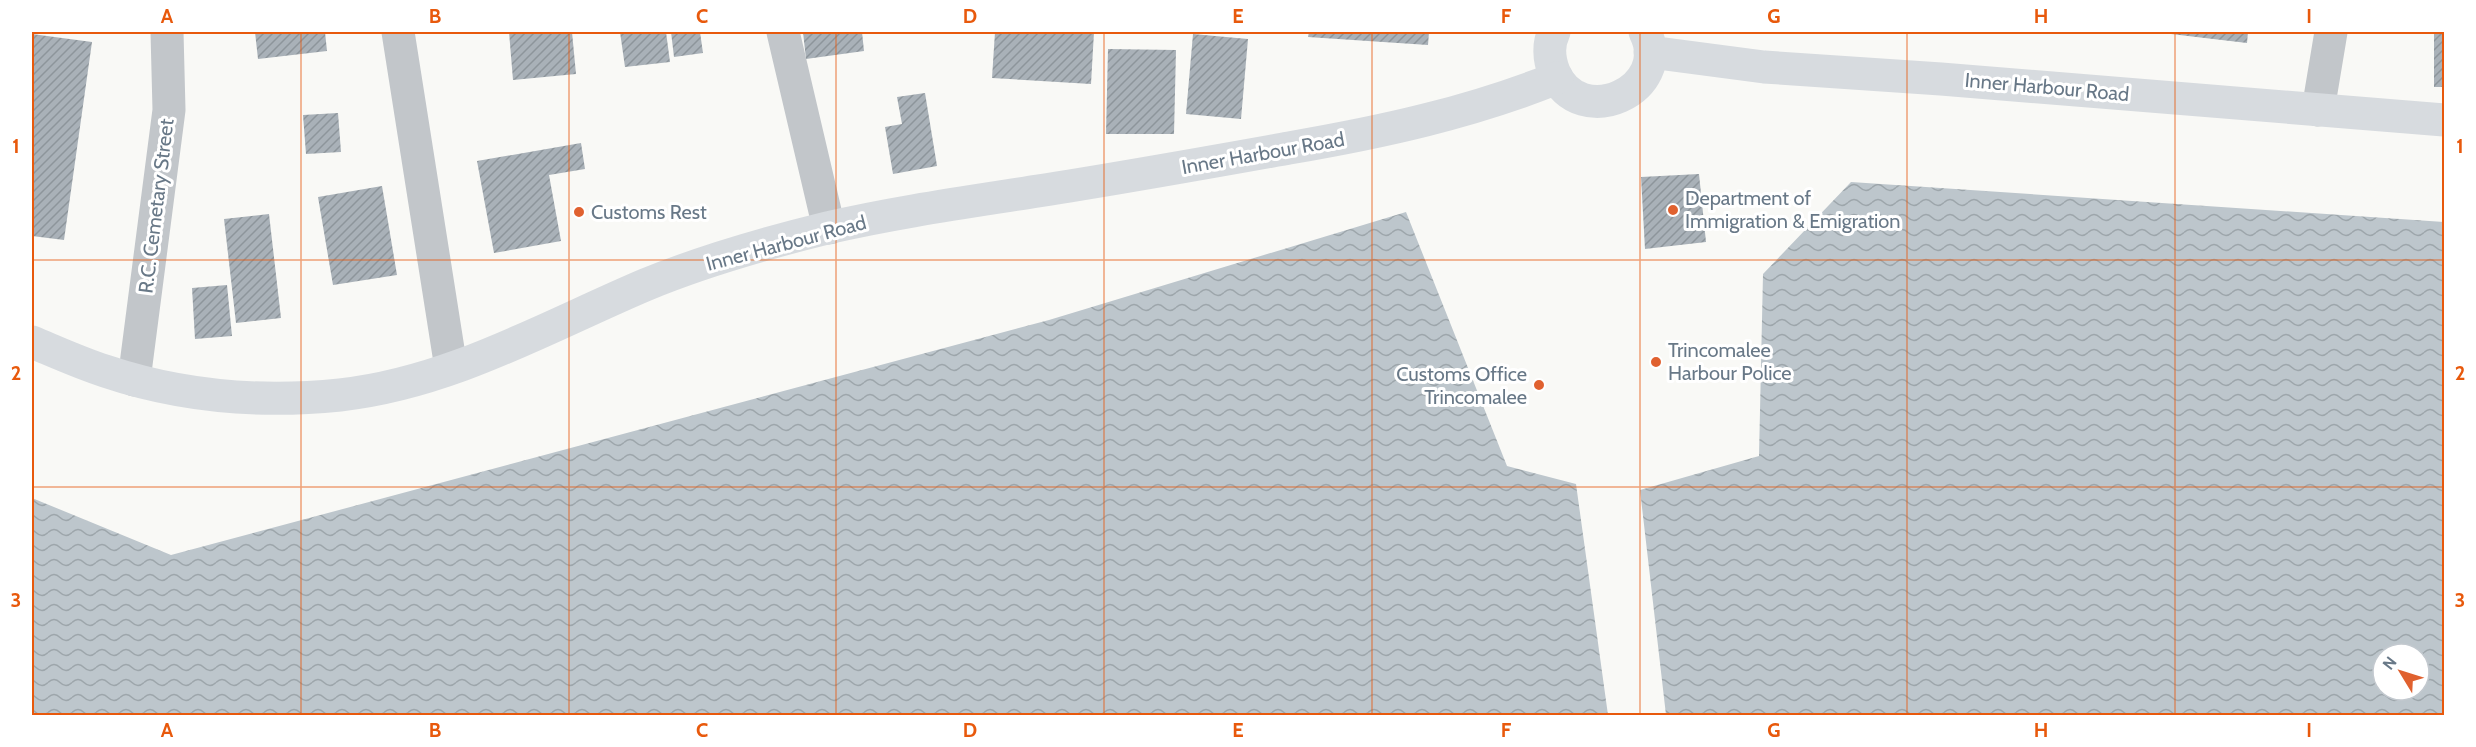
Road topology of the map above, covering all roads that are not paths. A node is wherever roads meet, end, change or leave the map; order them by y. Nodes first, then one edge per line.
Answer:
1 (167, 32) edge
2 (398, 32) edge
3 (783, 32) edge
4 (1554, 32) edge
5 (2331, 32) edge
6 (1647, 42) edge
7 (1557, 78) junction
8 (2318, 110) junction
9 (2445, 120) edge
10 (829, 228) junction
11 (32, 342) edge
12 (451, 368) junction
13 (134, 380) junction

1 - 13 street, R.C. Cemetary Street
2 - 12 street
3 - 10 street
4 - 7 main road
5 - 8 street
6 - 7 main road
6 - 8 main road, Inner Harbour Road
7 - 10 main road, Inner Harbour Road
8 - 9 main road, Inner Harbour Road
10 - 12 main road, Inner Harbour Road
11 - 13 main road, Inner Harbour Road
12 - 13 main road, Inner Harbour Road

